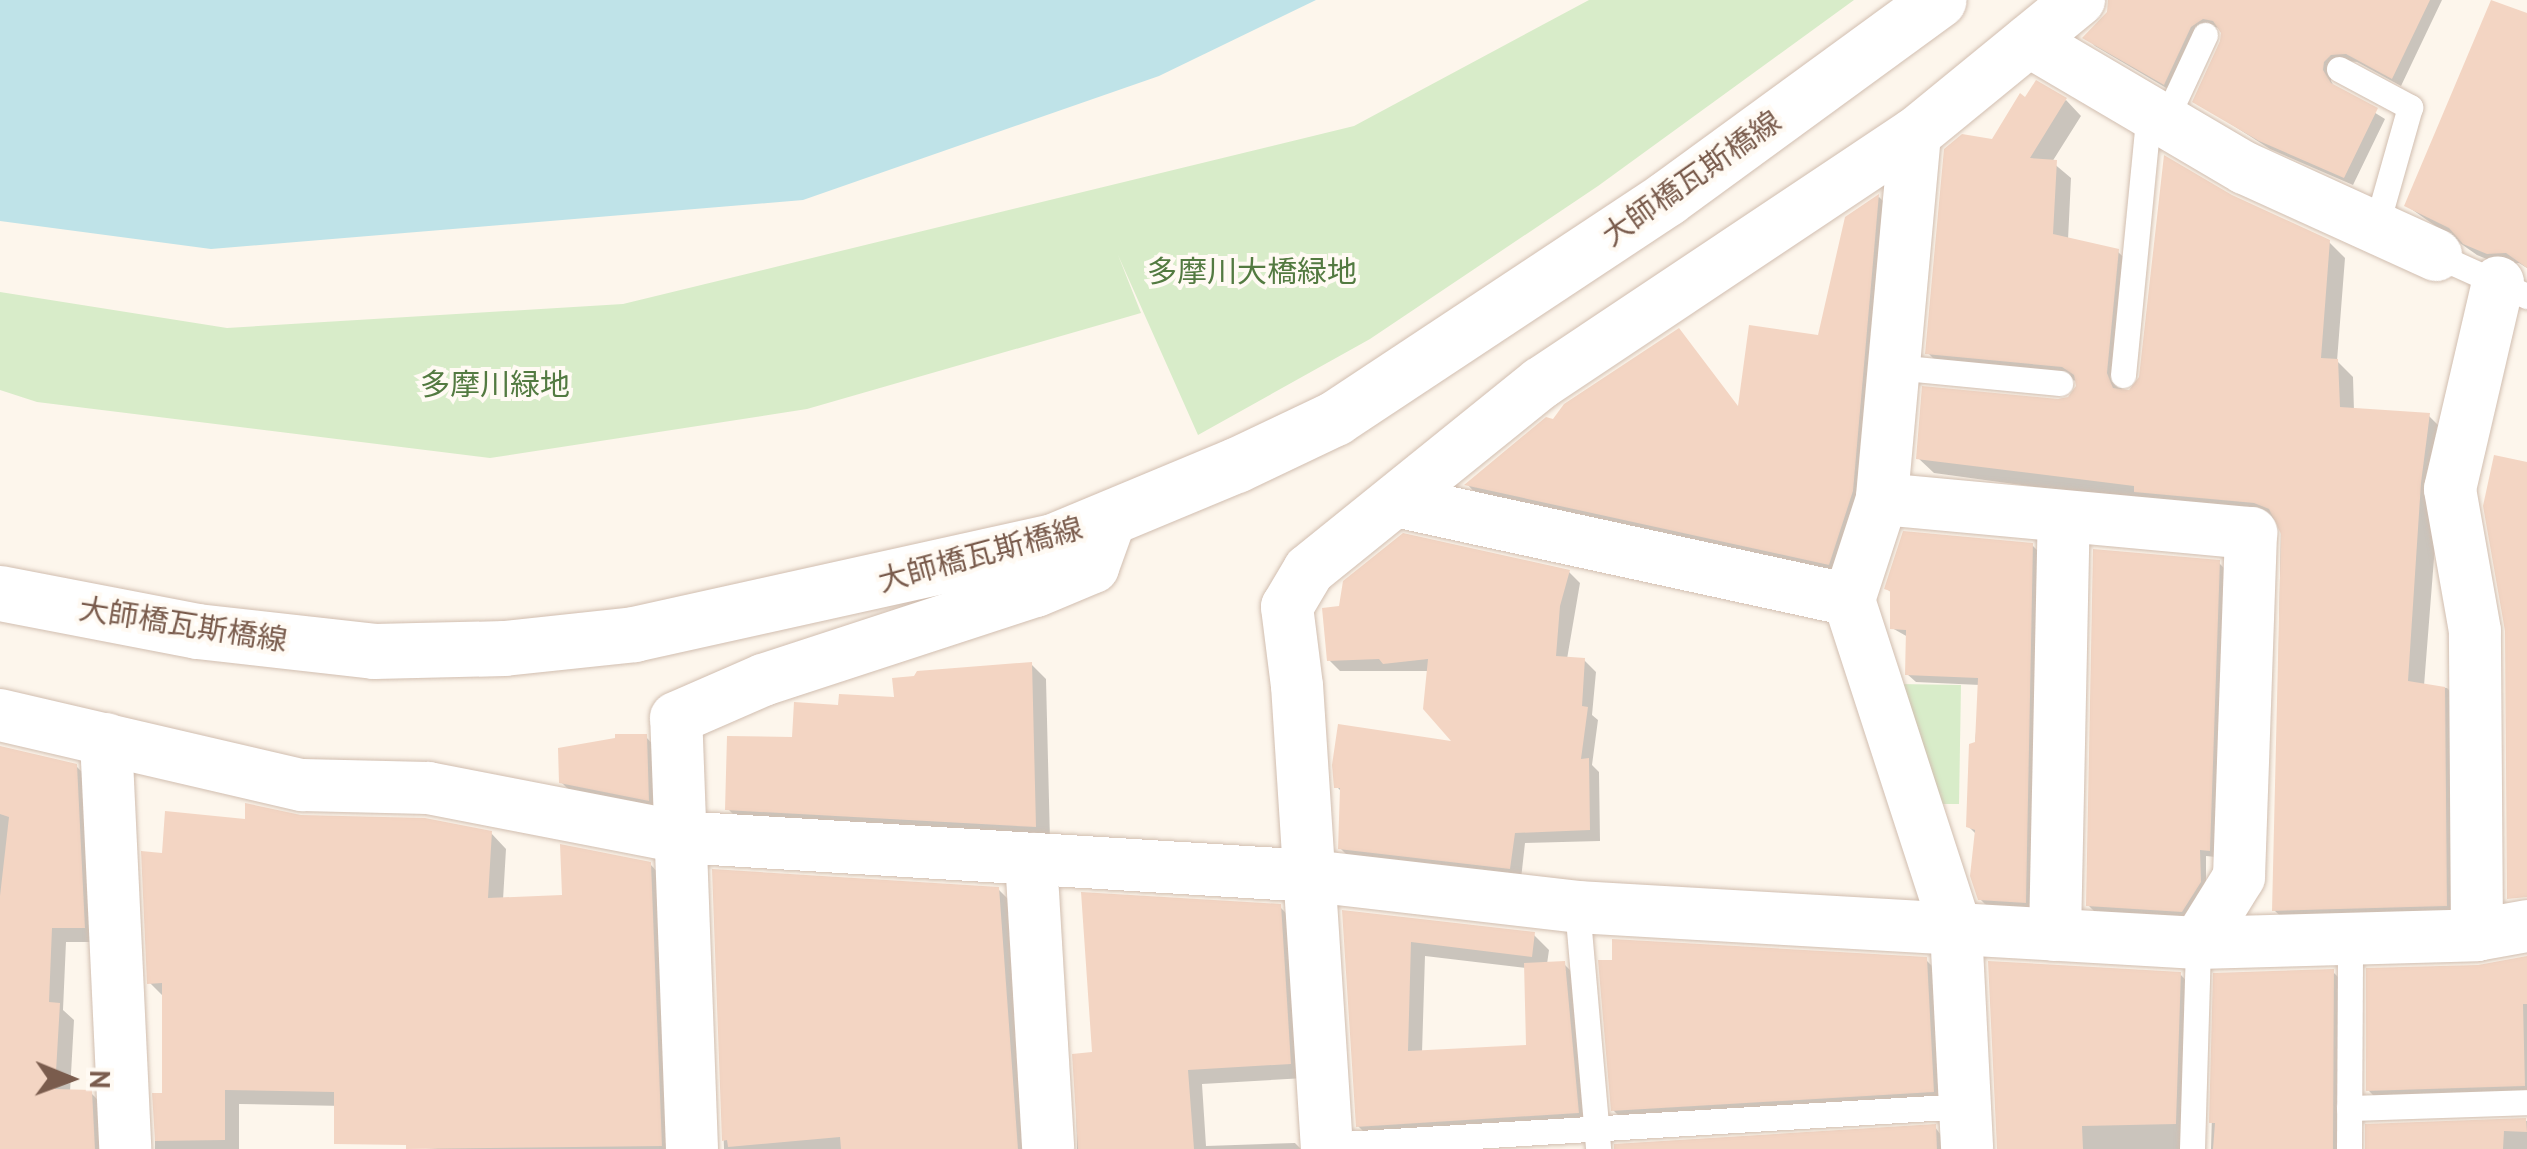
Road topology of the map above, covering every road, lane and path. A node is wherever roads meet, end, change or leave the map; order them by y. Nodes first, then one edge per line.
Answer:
1 (1938, 0) edge
2 (2079, 0) edge
3 (2205, 35) dead end
4 (2029, 42) junction
5 (2340, 70) dead end
6 (2157, 117) junction
7 (1915, 134) junction
8 (2376, 227) junction
9 (2436, 254) joint
10 (2512, 289) edge
11 (1894, 367) junction
12 (2123, 375) dead end
13 (2060, 382) dead end
14 (1882, 499) junction
15 (1396, 500) junction
16 (1111, 517) junction
17 (2064, 517) junction
18 (0, 592) edge
19 (1849, 600) junction
20 (0, 715) edge
21 (106, 739) junction
22 (678, 837) junction
23 (1031, 858) junction
24 (1311, 876) junction
25 (1578, 907) junction
26 (1956, 928) junction
27 (2502, 931) edge
28 (2055, 934) junction
29 (2350, 938) junction
30 (2198, 942) junction
31 (2527, 1102) edge
32 (2349, 1108) junction
33 (1965, 1128) edge
34 (1597, 1139) edge
35 (1327, 1147) edge
36 (125, 1149) edge
37 (692, 1149) edge
38 (1048, 1149) edge
39 (2192, 1149) edge
40 (2348, 1149) edge

1 - 16 street, 大師橋瓦斯橋線
2 - 4 street
3 - 6 lane
4 - 6 street
4 - 7 street
5 - 8 lane
6 - 8 street
6 - 12 lane
7 - 11 street
7 - 15 street
8 - 9 street
9 - 10 lane
10 - 27 street
11 - 13 lane
11 - 14 street
14 - 17 street
14 - 19 street
15 - 19 street
15 - 24 street
16 - 18 street, 大師橋瓦斯橋線
16 - 22 street
17 - 28 street
17 - 30 street
19 - 26 street
20 - 21 street
21 - 22 street
21 - 36 street
22 - 23 street
22 - 37 street
23 - 24 street
23 - 38 street
24 - 25 street
24 - 35 street
25 - 26 street
25 - 34 lane
26 - 28 street
26 - 33 street
27 - 29 street
28 - 30 street
29 - 30 street
29 - 32 lane
30 - 39 lane
31 - 32 lane
32 - 40 lane
33 - 34 lane
34 - 35 lane

